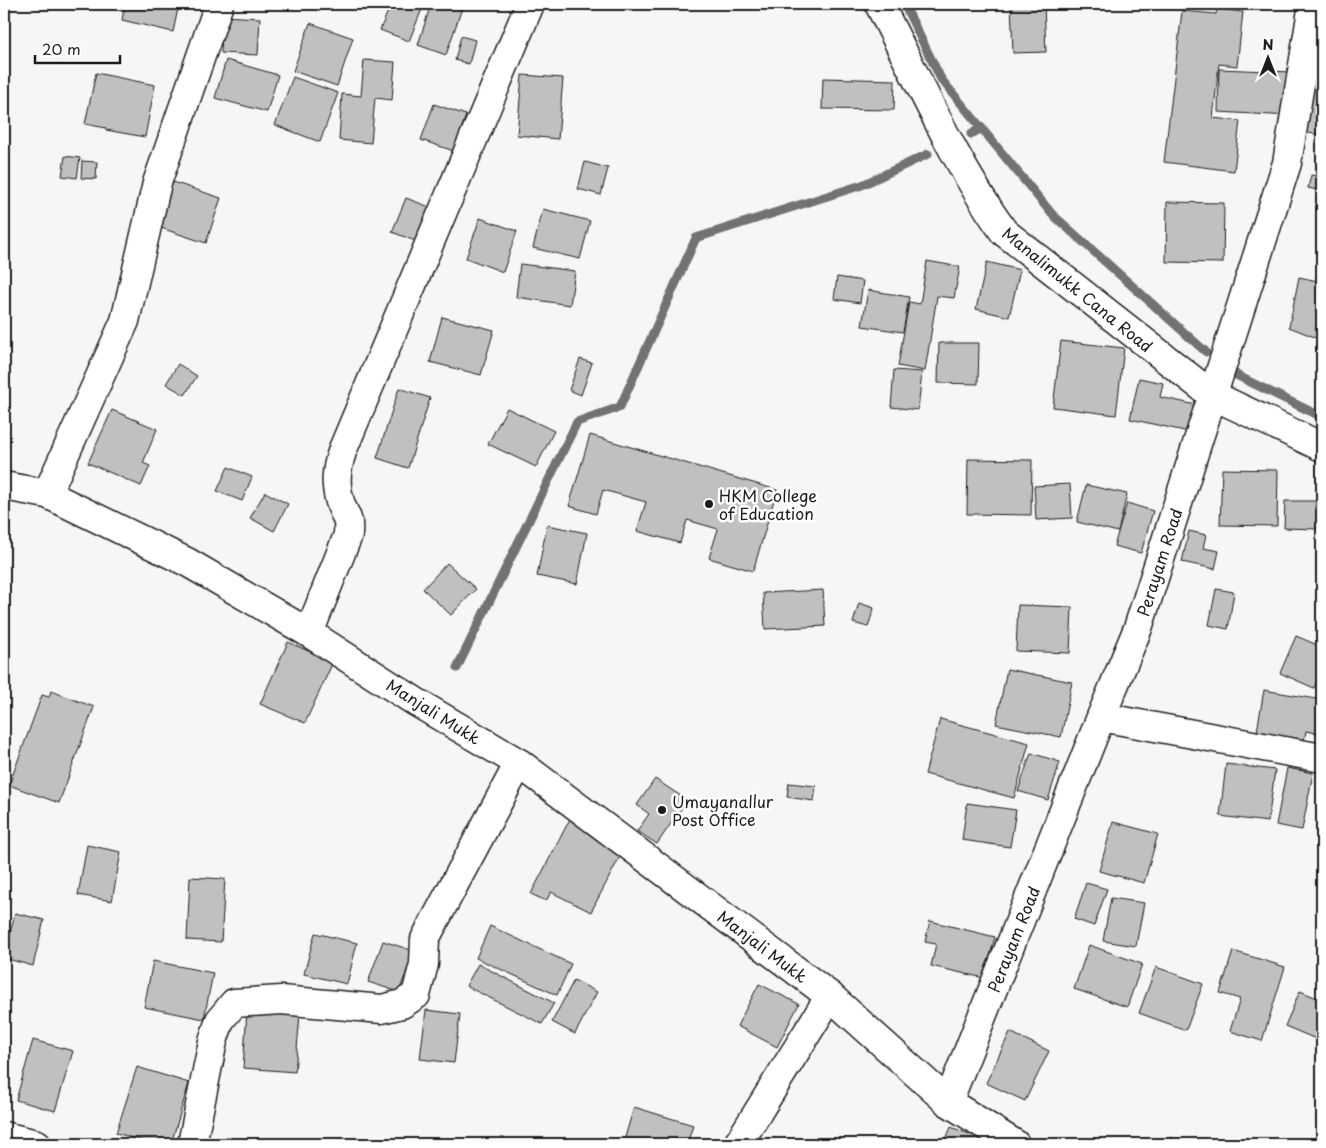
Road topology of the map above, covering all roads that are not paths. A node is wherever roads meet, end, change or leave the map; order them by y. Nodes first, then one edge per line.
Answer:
1 (219, 4) edge
2 (530, 4) edge
3 (879, 4) edge
4 (1314, 4) edge
5 (1322, 7) edge
6 (1212, 396) junction
7 (1322, 448) edge
8 (4, 486) edge
9 (47, 494) junction
10 (310, 633) junction
11 (1101, 717) junction
12 (1322, 758) edge
13 (519, 764) junction
14 (830, 996) junction
15 (948, 1102) junction
16 (4, 1136) edge
17 (37, 1144) edge
18 (192, 1144) edge
19 (738, 1144) edge
20 (1015, 1144) edge

1 - 9 street
2 - 10 street
3 - 6 street, Manalimukk Cana Road
4 - 5 street
4 - 6 street, Perayam Road
6 - 7 street, Manalimukk Cana Road
6 - 11 street, Perayam Road
8 - 9 street, Manjali Mukk
9 - 10 street, Manjali Mukk
10 - 13 street, Manjali Mukk
11 - 12 street
11 - 15 street, Perayam Road
13 - 14 street, Manjali Mukk
13 - 18 street
14 - 15 street, Manjali Mukk
14 - 19 street
15 - 20 street, Manjali Mukk
16 - 17 street

